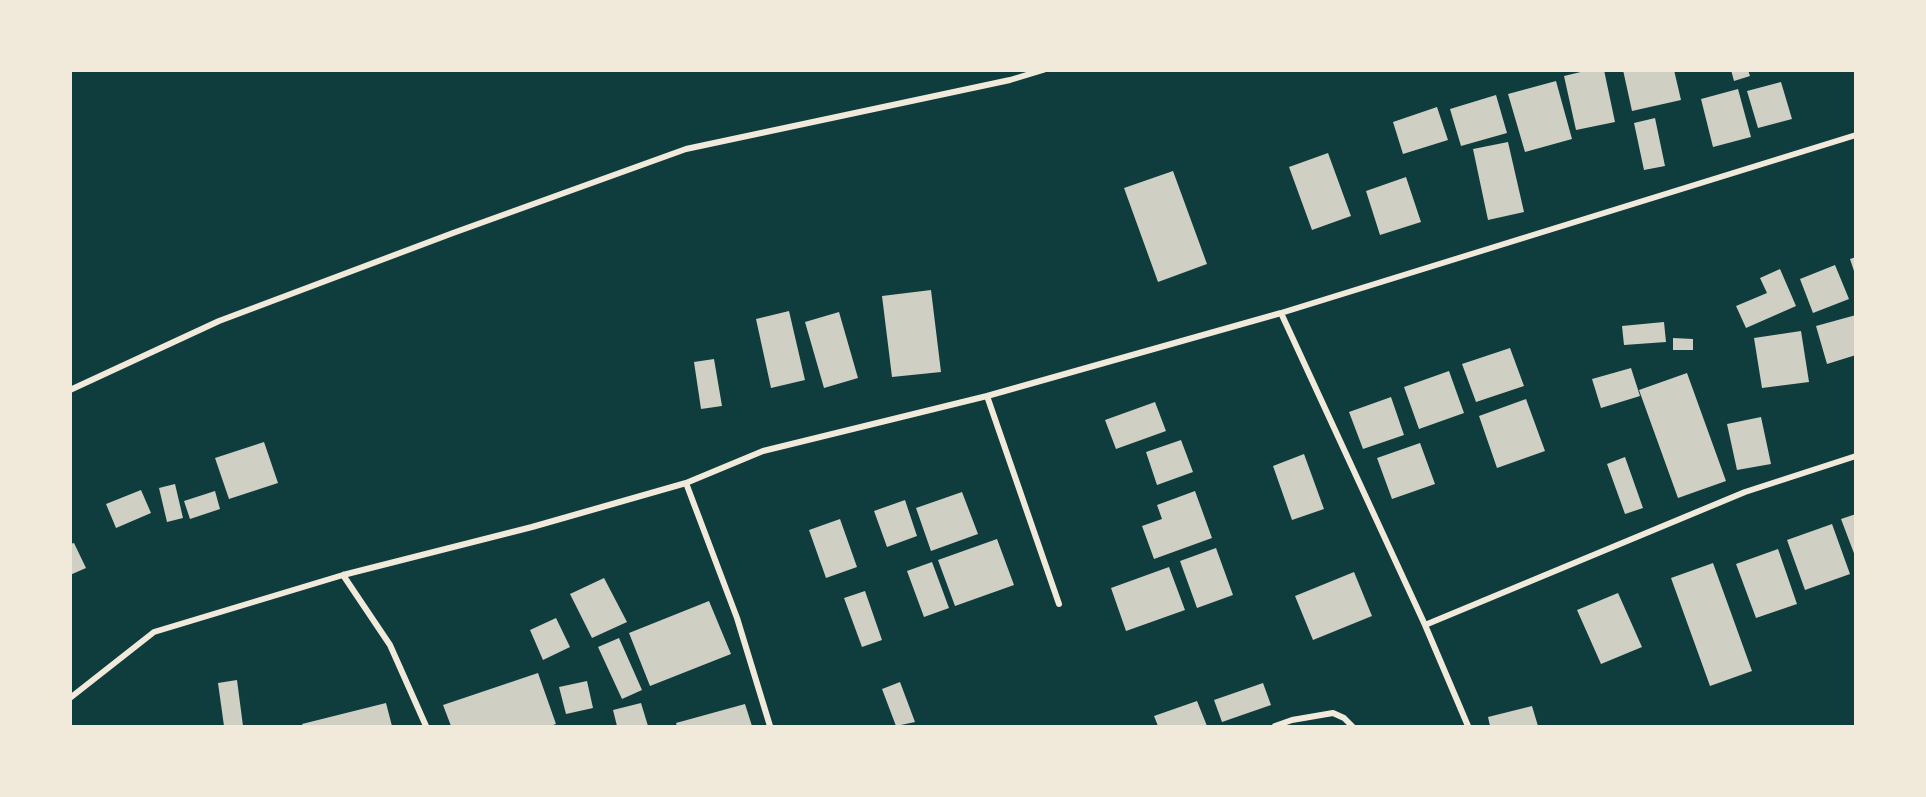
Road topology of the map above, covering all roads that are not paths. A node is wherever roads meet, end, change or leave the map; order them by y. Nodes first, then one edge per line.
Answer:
1 (1043, 70) edge
2 (1856, 135) edge
3 (1281, 313) junction
4 (70, 390) edge
5 (987, 396) junction
6 (1856, 456) edge
7 (686, 483) junction
8 (343, 575) junction
9 (1059, 604) dead end
10 (1425, 625) junction
11 (70, 698) edge
12 (426, 726) edge
13 (770, 726) edge
14 (1275, 726) edge
15 (1352, 726) edge
16 (1468, 726) edge

1 - 4 street
2 - 3 street
3 - 5 street
3 - 10 street
5 - 7 street
5 - 9 street
6 - 10 street
7 - 8 street
7 - 13 street
8 - 11 street
8 - 12 street
10 - 16 street
14 - 15 street

